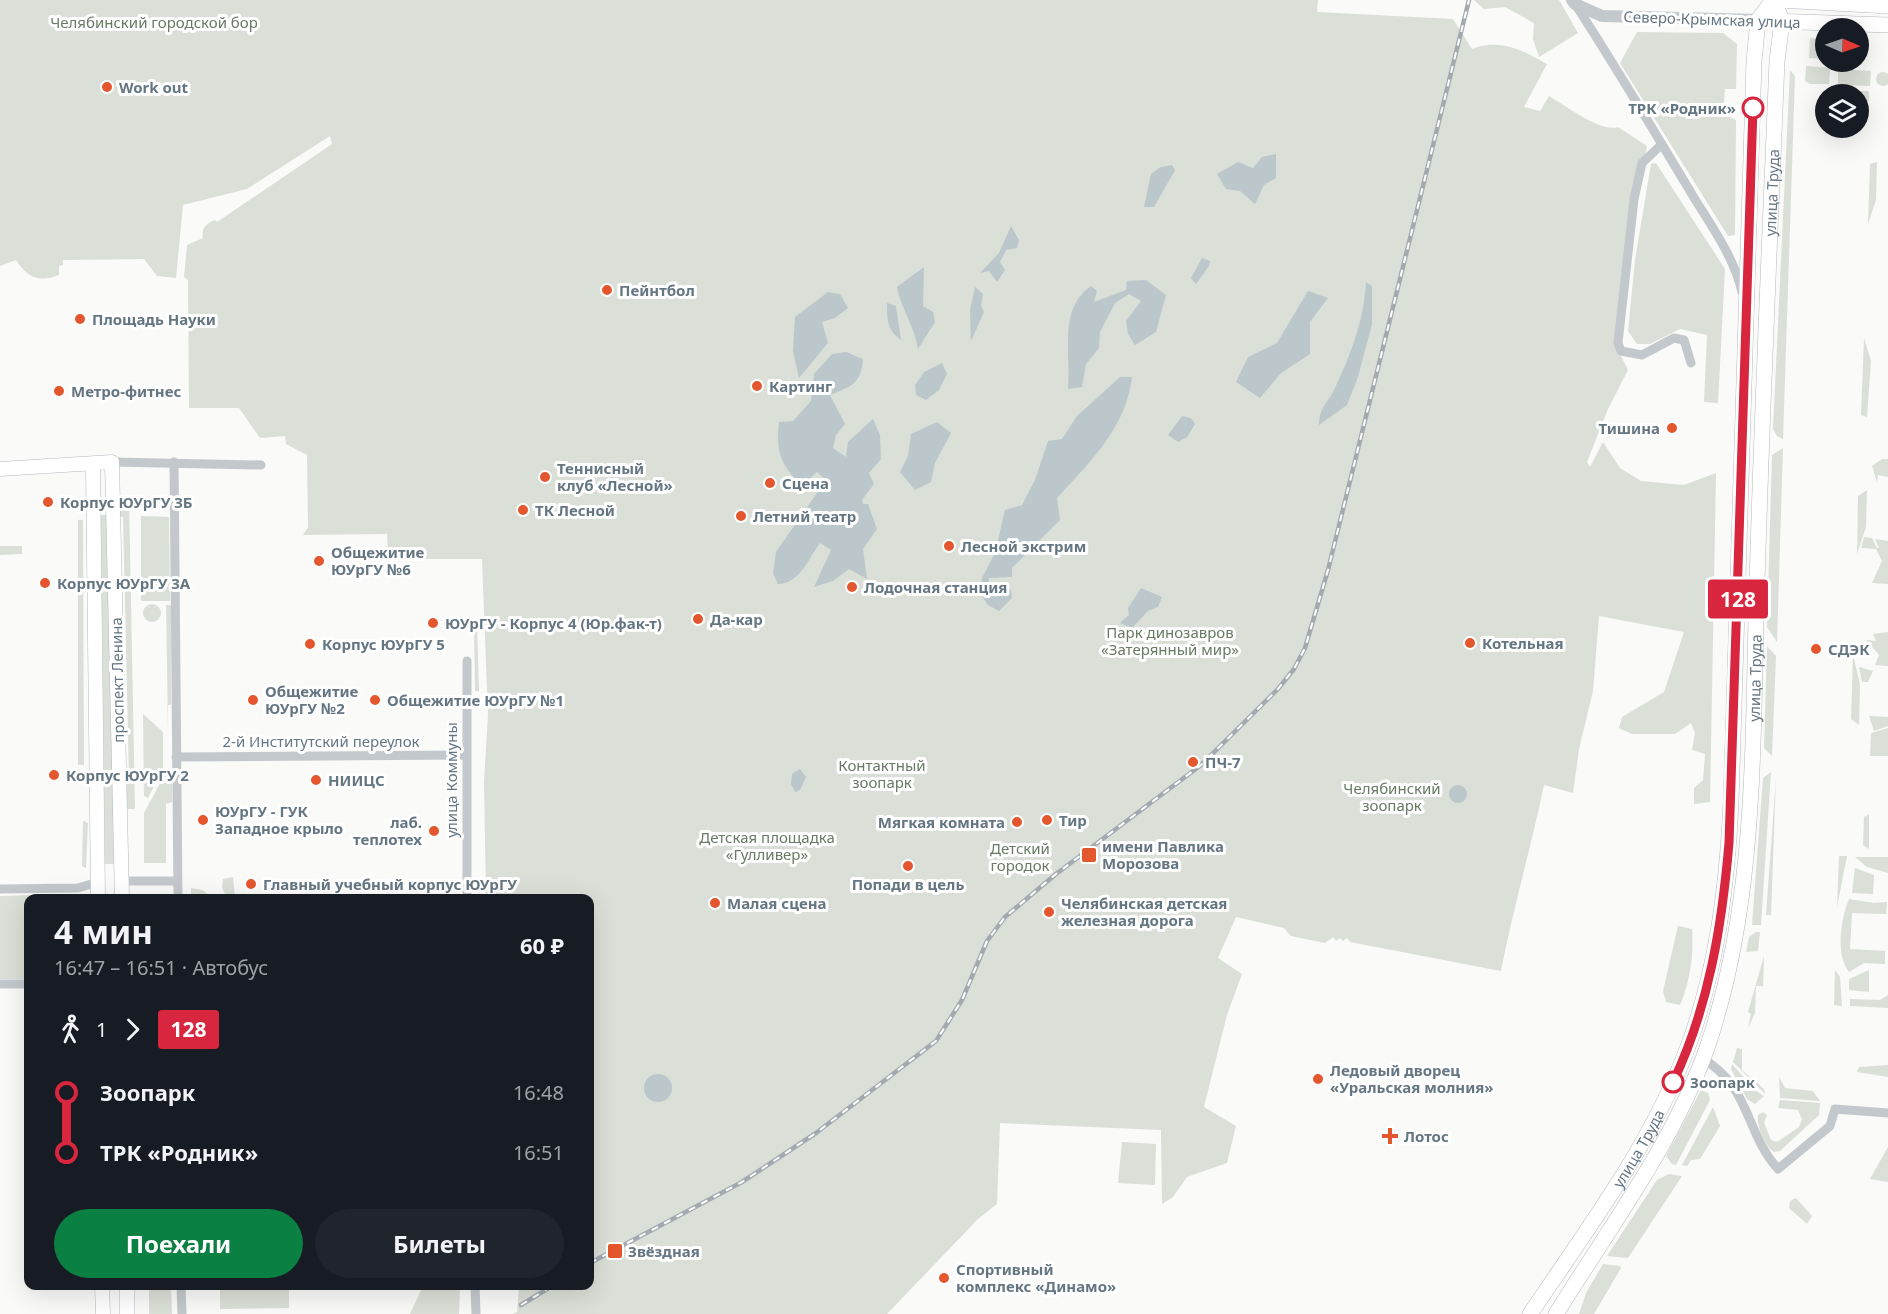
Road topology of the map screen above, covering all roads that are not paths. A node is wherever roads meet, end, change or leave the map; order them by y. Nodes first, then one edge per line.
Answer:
1 (1774, 0) edge
2 (1574, 2) edge
3 (1888, 6) edge
4 (1758, 20) junction
5 (1782, 21) junction
6 (1888, 25) edge
7 (1662, 144) junction
8 (1747, 316) junction
9 (1691, 363) dead end
10 (112, 462) junction
11 (174, 462) junction
12 (93, 465) junction
13 (261, 465) dead end
14 (0, 470) edge
15 (94, 517) junction
16 (113, 517) junction
17 (467, 661) dead end
18 (465, 755) junction
19 (176, 757) junction
20 (122, 881) junction
21 (177, 881) junction
22 (98, 882) junction
23 (0, 890) edge
24 (98, 894) edge
25 (122, 894) edge
26 (178, 894) edge
27 (467, 894) edge
28 (0, 984) edge
29 (24, 984) edge
30 (1686, 1052) junction
31 (1703, 1059) junction
32 (1888, 1113) edge
33 (102, 1290) edge
34 (127, 1290) edge
35 (182, 1290) edge
36 (475, 1290) edge
37 (103, 1314) edge
38 (127, 1314) edge
39 (182, 1314) edge
40 (476, 1314) edge
41 (1530, 1314) edge
42 (1556, 1314) edge

1 - 3 main road, Северо-Крымская улица
1 - 4 main road
1 - 5 main road
2 - 4 street, Северо-Крымская улица
2 - 7 street
4 - 5 main road, Северо-Крымская улица
4 - 8 main road, улица Труда
5 - 6 main road, Северо-Крымская улица
5 - 31 main road, улица Труда
7 - 8 street
7 - 9 street
8 - 30 main road, улица Труда
10 - 11 street
10 - 12 main road
10 - 16 main road, проспект Ленина
11 - 13 street
11 - 19 street
12 - 14 main road
12 - 15 main road, проспект Ленина
15 - 16 main road
15 - 22 main road, проспект Ленина
16 - 20 main road, проспект Ленина
17 - 18 street, улица Коммуны
18 - 19 street, 2-й Институтский переулок
18 - 27 street, улица Коммуны
19 - 21 street
20 - 21 street
20 - 22 main road
20 - 25 main road, проспект Ленина
21 - 26 street
22 - 23 street
22 - 24 main road, проспект Ленина
28 - 29 street
30 - 31 main road
30 - 41 main road, улица Труда
31 - 32 street
31 - 42 main road, улица Труда
33 - 37 main road
34 - 38 main road
35 - 39 street
36 - 40 street

